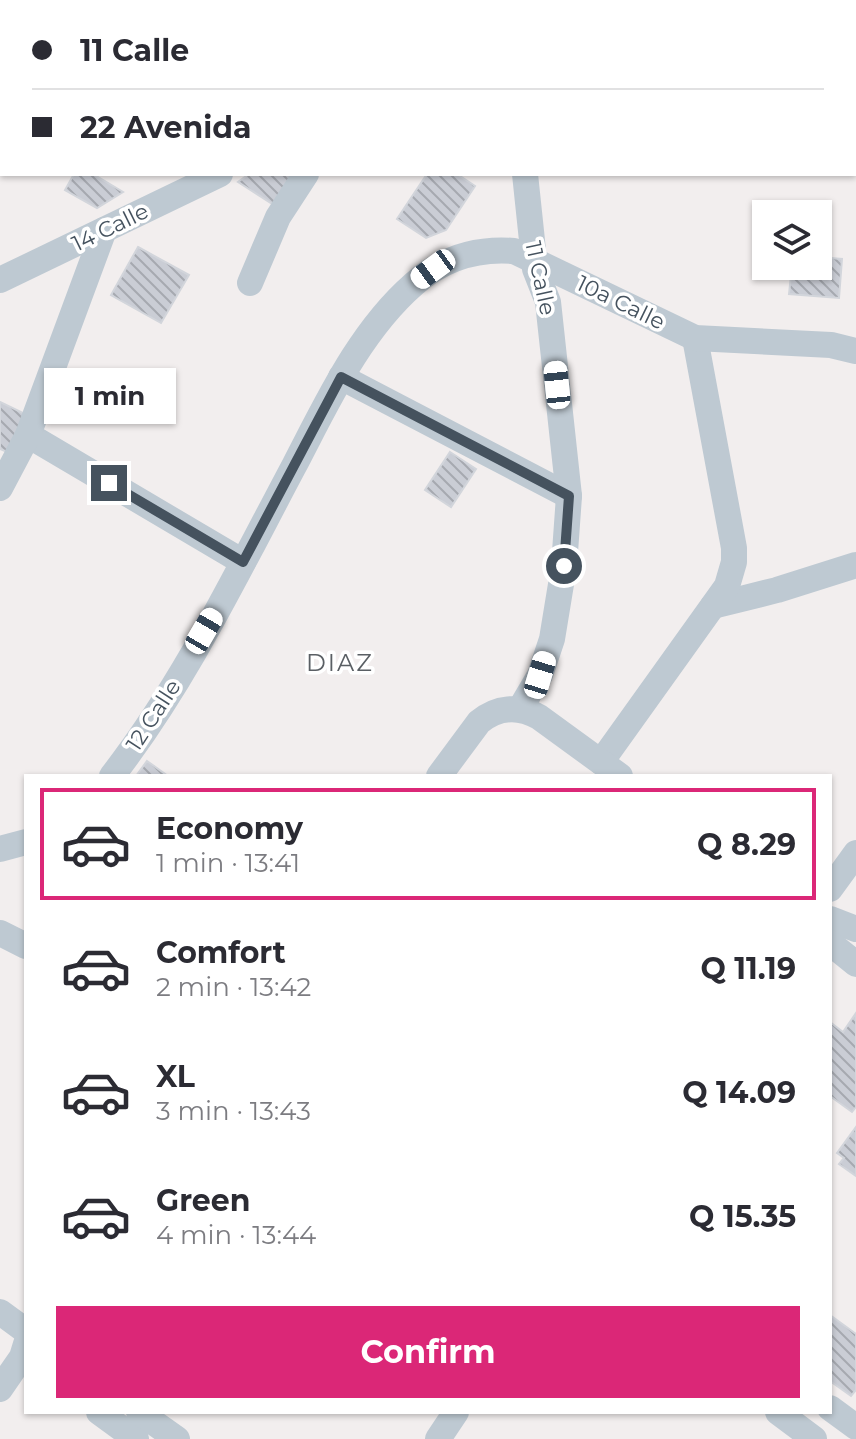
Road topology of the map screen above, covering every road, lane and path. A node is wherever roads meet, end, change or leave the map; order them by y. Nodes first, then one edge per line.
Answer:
1 (216, 176) edge
2 (305, 176) edge
3 (525, 176) edge
4 (104, 230) junction
5 (533, 258) junction
6 (0, 280) edge
7 (250, 283) dead end
8 (415, 283) joint
9 (695, 338) junction
10 (856, 351) edge
11 (341, 377) junction
12 (28, 435) junction
13 (0, 488) edge
14 (569, 496) junction
15 (243, 562) junction
16 (856, 565) edge
17 (713, 606) junction
18 (514, 709) junction
19 (611, 769) edge
20 (113, 774) edge
21 (440, 774) edge
22 (24, 843) edge
23 (0, 849) edge
24 (856, 853) edge
25 (832, 886) edge
26 (832, 920) edge
27 (856, 929) edge
28 (0, 933) edge
29 (24, 945) edge
30 (832, 945) edge
31 (856, 964) edge
32 (0, 1312) edge
33 (24, 1330) edge
34 (0, 1341) edge
35 (24, 1353) edge
36 (24, 1355) edge
37 (0, 1389) edge
38 (832, 1409) edge
39 (102, 1414) edge
40 (142, 1414) edge
41 (455, 1414) edge
42 (781, 1414) edge
43 (856, 1427) edge
44 (136, 1439) edge
45 (177, 1439) edge
46 (438, 1439) edge
47 (814, 1439) edge

1 - 4 street, 14 Calle
2 - 7 street
3 - 5 street, 11 Calle
4 - 6 street, 14 Calle
4 - 12 street
5 - 8 street, 10a Calle
5 - 9 street, 10a Calle
5 - 14 street, 11 Calle
8 - 11 street, 12 Calle
9 - 10 street, 10a Calle
9 - 17 street
11 - 14 street
11 - 15 street, 12 Calle
12 - 13 street
12 - 15 street
14 - 18 street, 11 Calle
15 - 20 street, 12 Calle
16 - 17 street
17 - 19 street
18 - 19 street
18 - 21 street
22 - 23 street
24 - 25 street
26 - 27 street
28 - 29 street
30 - 31 street
32 - 33 street
34 - 35 street
36 - 37 street
38 - 43 street
39 - 44 street
40 - 45 street
41 - 46 street
42 - 47 street

